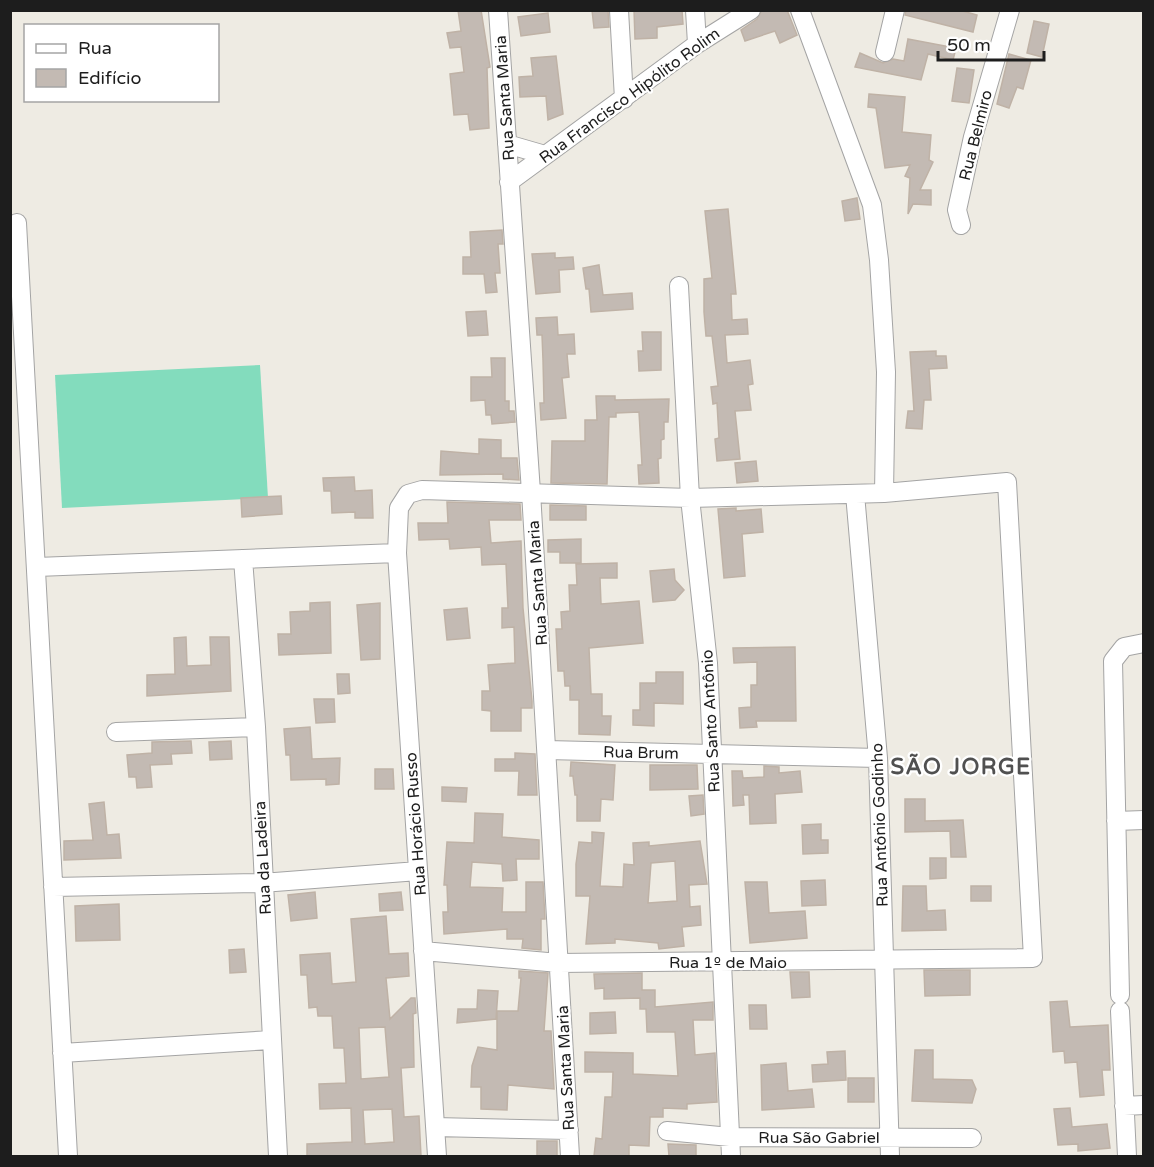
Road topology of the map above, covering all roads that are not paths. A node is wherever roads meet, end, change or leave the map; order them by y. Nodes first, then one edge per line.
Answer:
1 (498, 10) edge
2 (619, 10) edge
3 (696, 10) edge
4 (751, 10) edge
5 (800, 10) edge
6 (895, 10) edge
7 (1010, 10) edge
8 (697, 44) junction
9 (885, 52) dead end
10 (624, 99) junction
11 (507, 144) junction
12 (545, 155) junction
13 (509, 182) junction
14 (17, 223) dead end
15 (961, 225) dead end
16 (679, 286) dead end
17 (531, 492) junction
18 (884, 493) junction
19 (855, 494) junction
20 (690, 498) junction
21 (397, 553) junction
22 (243, 559) junction
23 (37, 567) junction
24 (1143, 643) edge
25 (256, 727) junction
26 (116, 732) dead end
27 (547, 750) junction
28 (711, 752) junction
29 (878, 758) junction
30 (1143, 820) edge
31 (1116, 821) junction
32 (418, 871) junction
33 (262, 883) junction
34 (53, 887) junction
35 (423, 951) junction
36 (883, 961) junction
37 (560, 963) junction
38 (723, 963) junction
39 (271, 1040) junction
40 (62, 1053) junction
41 (1143, 1105) edge
42 (1124, 1106) junction
43 (435, 1127) junction
44 (569, 1130) junction
45 (667, 1131) dead end
46 (730, 1137) junction
47 (889, 1137) junction
48 (972, 1138) dead end
49 (68, 1156) edge
50 (278, 1156) edge
51 (437, 1156) edge
52 (570, 1156) edge
53 (731, 1156) edge
54 (890, 1156) edge
55 (1127, 1156) edge

1 - 11 street, Rua Santa Maria
2 - 10 street
3 - 8 street
4 - 8 street, Rua Francisco Hipólito Rolim
5 - 18 street
6 - 9 street
7 - 15 street, Rua Belmiro
8 - 10 street, Rua Francisco Hipólito Rolim
10 - 12 street, Rua Francisco Hipólito Rolim
11 - 12 street
11 - 13 street, Rua Santa Maria
12 - 13 street, Rua Francisco Hipólito Rolim
13 - 17 street, Rua Santa Maria
14 - 23 street
16 - 20 street, Rua Santo Antônio
17 - 20 street
17 - 21 street, Rua Horácio Russo
17 - 27 street, Rua Santa Maria
18 - 19 street
18 - 36 street, Rua 1º de Maio
19 - 20 street
19 - 29 street, Rua Antônio Godinho
20 - 28 street, Rua Santo Antônio
21 - 22 street
21 - 32 street, Rua Horácio Russo
22 - 23 street
22 - 25 street, Rua da Ladeira
23 - 34 street
24 - 31 street
25 - 26 street
25 - 33 street, Rua da Ladeira
27 - 28 street, Rua Brum
27 - 37 street, Rua Santa Maria
28 - 29 street, Rua Brum
28 - 38 street, Rua Santo Antônio
29 - 36 street, Rua Antônio Godinho
30 - 31 street
31 - 42 street
32 - 33 street
32 - 35 street, Rua Horácio Russo
33 - 34 street
33 - 39 street, Rua da Ladeira
34 - 40 street
35 - 37 street, Rua 1º de Maio
35 - 43 street, Rua Horácio Russo
36 - 38 street, Rua 1º de Maio
36 - 47 street, Rua Antônio Godinho
37 - 38 street, Rua 1º de Maio
37 - 44 street, Rua Santa Maria
38 - 46 street, Rua Santo Antônio
39 - 40 street
39 - 50 street, Rua da Ladeira
40 - 49 street
41 - 42 street
42 - 55 street
43 - 44 street
43 - 51 street, Rua Horácio Russo
44 - 52 street, Rua Santa Maria
45 - 46 street, Rua São Gabriel
46 - 47 street, Rua São Gabriel
46 - 53 street, Rua Santo Antônio
47 - 48 street, Rua São Gabriel
47 - 54 street, Rua Antônio Godinho

